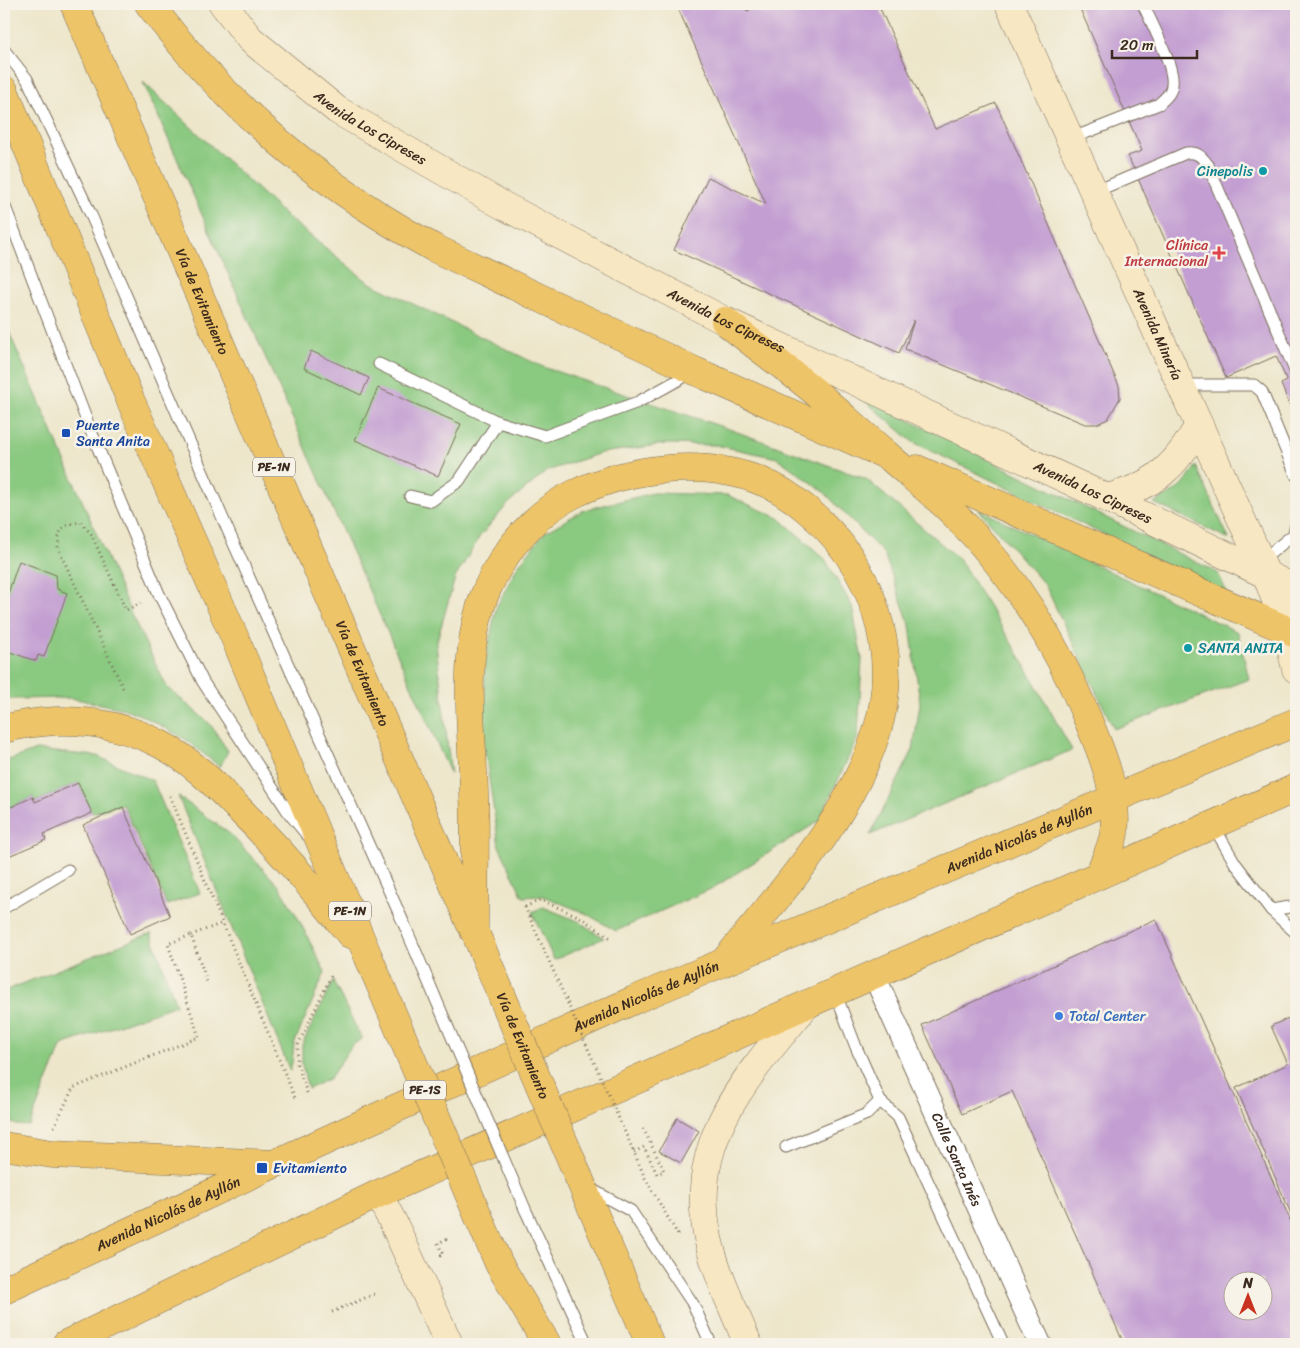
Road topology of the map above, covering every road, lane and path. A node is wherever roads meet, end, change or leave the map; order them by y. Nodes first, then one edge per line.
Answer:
1 (74, 4) edge
2 (149, 4) edge
3 (223, 4) edge
4 (1009, 4) edge
5 (1144, 4) edge
6 (4, 50) edge
7 (4, 90) edge
8 (1070, 139) junction
9 (1094, 192) junction
10 (4, 204) edge
11 (725, 321) junction
12 (379, 364) dead end
13 (695, 371) junction
14 (1296, 373) edge
15 (1180, 385) junction
16 (498, 422) junction
17 (1199, 425) junction
18 (888, 456) junction
19 (1296, 475) edge
20 (410, 496) dead end
21 (1107, 498) junction
22 (1296, 525) edge
23 (1264, 568) junction
24 (1296, 589) edge
25 (141, 603) dead end
26 (1292, 632) edge
27 (1296, 670) edge
28 (123, 688) dead end
29 (1296, 722) edge
30 (4, 730) edge
31 (1296, 788) edge
32 (170, 796) dead end
33 (1114, 799) junction
34 (1213, 825) junction
35 (332, 866) junction
36 (68, 870) dead end
37 (1099, 875) junction
38 (1296, 906) edge
39 (4, 908) edge
40 (1271, 910) junction
41 (223, 923) junction
42 (1296, 933) edge
43 (475, 934) junction
44 (191, 935) junction
45 (611, 938) dead end
46 (368, 956) junction
47 (724, 962) junction
48 (332, 974) dead end
49 (874, 975) junction
50 (208, 985) dead end
51 (835, 992) junction
52 (807, 1004) junction
53 (307, 1093) dead end
54 (295, 1098) dead end
55 (880, 1101) junction
56 (642, 1126) dead end
57 (51, 1132) dead end
58 (4, 1146) edge
59 (786, 1147) dead end
60 (274, 1164) junction
61 (580, 1180) junction
62 (378, 1194) junction
63 (4, 1290) edge
64 (378, 1293) dead end
65 (332, 1312) dead end
66 (66, 1344) edge
67 (449, 1344) edge
68 (548, 1344) edge
69 (587, 1344) edge
70 (650, 1344) edge
71 (711, 1344) edge
72 (748, 1344) edge
73 (1003, 1344) edge
74 (1040, 1344) edge

1 - 43 main road, Vía de Evitamiento / PE-1N
2 - 13 main road
3 - 11 street, Avenida Los Cipreses
4 - 8 street, Avenida Minería
5 - 8 lane
6 - 69 lane, bridge
7 - 35 main road, PE-1N
8 - 9 street, Avenida Minería
9 - 14 lane
9 - 15 street, Avenida Minería
10 - 35 lane
11 - 18 main road
11 - 21 street, Avenida Los Cipreses
12 - 16 lane
13 - 16 lane
13 - 18 main road
15 - 17 street, Avenida Minería
15 - 19 lane
16 - 20 lane
17 - 21 street
17 - 23 street, Avenida Minería
18 - 26 main road
18 - 33 main road
21 - 23 street, Avenida Los Cipreses
22 - 23 lane
23 - 24 street
23 - 26 street, Avenida Minería
25 - 28 path
26 - 27 street, Avenida Minería
29 - 33 main road, Avenida Nicolás de Ayllón
30 - 46 main road
31 - 34 main road
32 - 41 path
33 - 37 main road
33 - 47 main road, Avenida Nicolás de Ayllón
34 - 37 main road
34 - 40 lane
35 - 46 main road, PE-1N
36 - 39 lane
37 - 49 main road
38 - 40 lane
40 - 42 lane
41 - 44 path
41 - 54 path
43 - 47 main road
43 - 61 main road, Vía de Evitamiento, bridge
44 - 50 path
44 - 57 path
45 - 56 path, bridge
46 - 68 main road, PE-1S, bridge
47 - 60 main road, Avenida Nicolás de Ayllón
48 - 53 path
49 - 51 main road
49 - 74 street, Calle Santa Inés
51 - 52 main road
51 - 55 lane
52 - 62 main road
52 - 72 street
55 - 59 lane
55 - 73 lane
58 - 60 main road
60 - 63 main road, Avenida Nicolás de Ayllón
61 - 70 main road, Vía de Evitamiento
61 - 71 lane
62 - 66 main road
62 - 67 street
64 - 65 path

